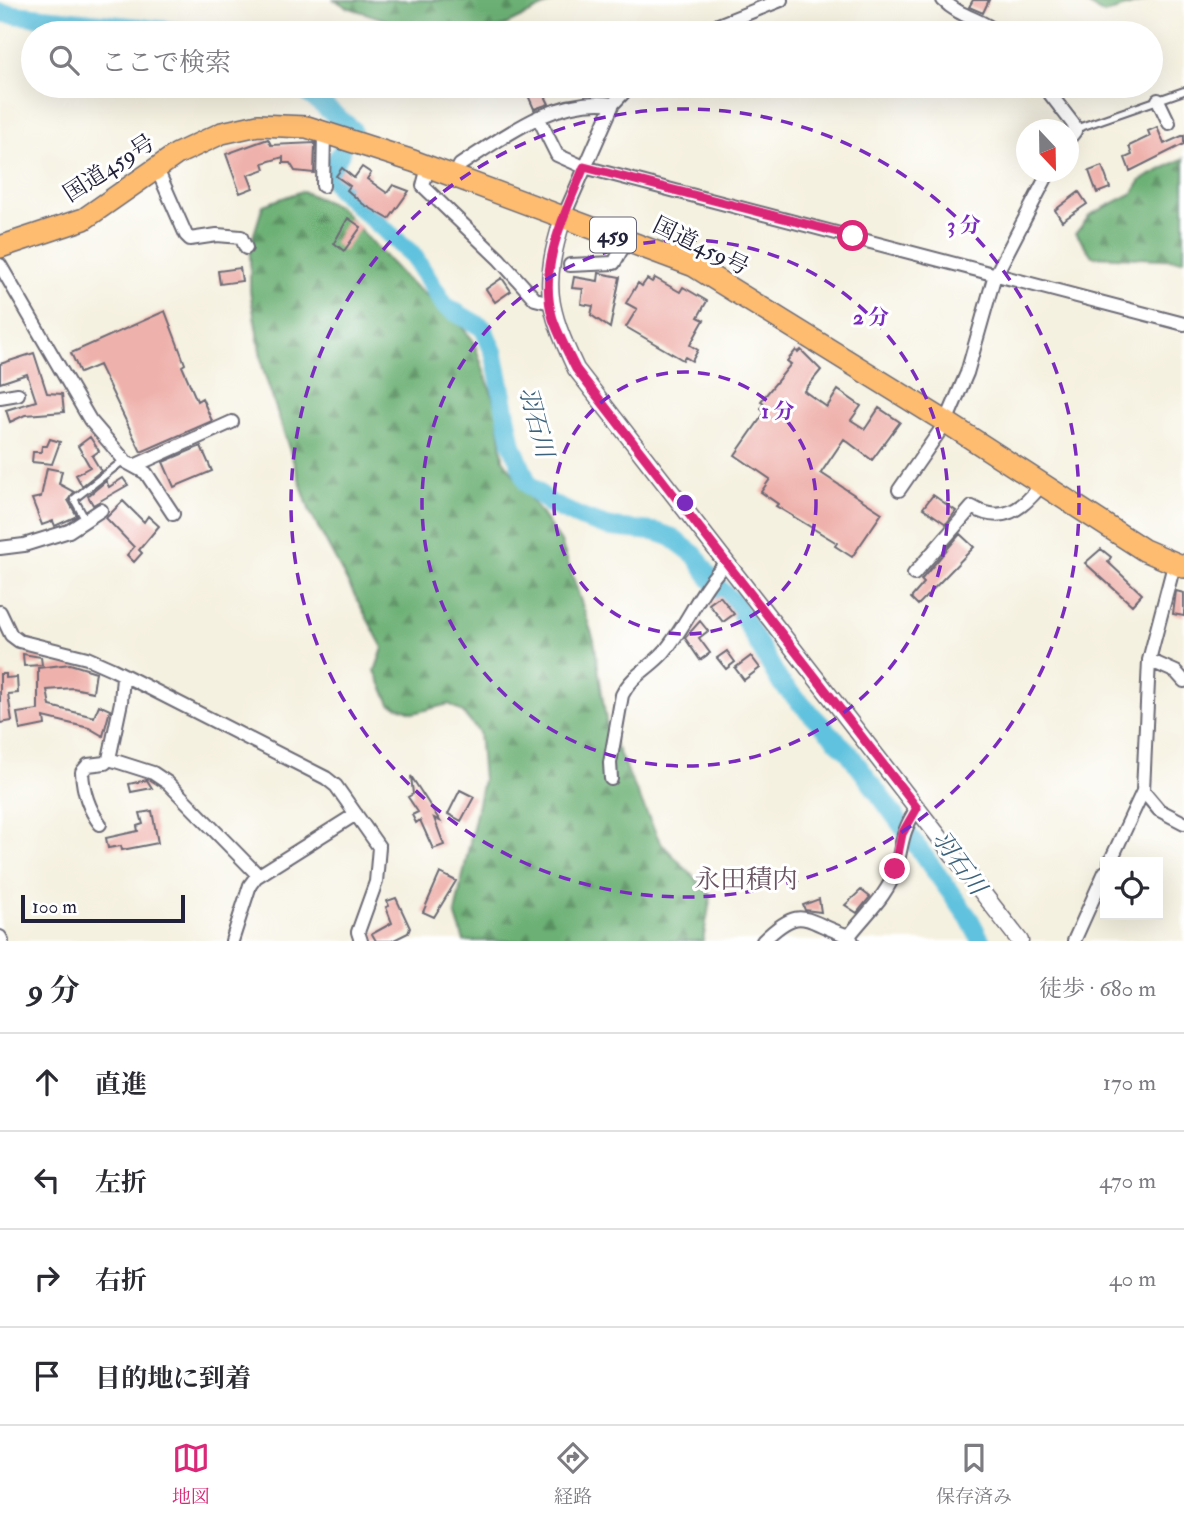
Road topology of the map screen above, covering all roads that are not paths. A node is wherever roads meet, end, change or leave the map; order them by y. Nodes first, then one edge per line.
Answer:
1 (781, 0) edge
2 (943, 0) edge
3 (728, 21) edge
4 (974, 21) edge
5 (1184, 91) edge
6 (619, 98) edge
7 (1051, 98) edge
8 (1158, 100) junction
9 (613, 104) junction
10 (538, 117) junction
11 (1063, 119) edge
12 (1169, 123) dead end
13 (1079, 131) edge
14 (324, 133) junction
15 (428, 167) junction
16 (584, 167) junction
17 (157, 169) junction
18 (454, 177) junction
19 (1044, 182) edge
20 (323, 186) dead end
21 (563, 218) junction
22 (627, 240) junction
23 (0, 247) edge
24 (246, 248) dead end
25 (0, 265) edge
26 (570, 265) dead end
27 (996, 274) junction
28 (551, 303) junction
29 (1184, 324) edge
30 (18, 394) dead end
31 (0, 397) edge
32 (232, 422) dead end
33 (946, 422) junction
34 (129, 463) junction
35 (1042, 484) junction
36 (900, 491) dead end
37 (101, 510) dead end
38 (173, 514) dead end
39 (85, 519) junction
40 (0, 548) edge
41 (1179, 566) edge
42 (722, 568) junction
43 (914, 574) dead end
44 (0, 612) edge
45 (1149, 660) junction
46 (122, 676) junction
47 (1184, 681) edge
48 (109, 759) junction
49 (611, 779) dead end
50 (1143, 791) junction
51 (917, 808) junction
52 (356, 814) junction
53 (100, 824) dead end
54 (1184, 824) edge
55 (1112, 857) edge
56 (258, 875) junction
57 (1100, 883) edge
58 (851, 938) edge
59 (232, 941) edge
60 (361, 941) edge
61 (763, 941) edge
62 (1020, 941) edge
63 (1074, 941) edge

1 - 3 street
2 - 4 street
5 - 8 lane
6 - 9 street
7 - 11 street
8 - 12 street
8 - 13 lane
9 - 10 street
9 - 16 street
10 - 16 street
10 - 18 street
14 - 15 highway, 国道459号 / 459
14 - 17 highway, 国道459号 / 459
14 - 20 street
15 - 18 highway, 国道459号 / 459
15 - 28 street
16 - 21 street
16 - 27 street
17 - 23 highway, 国道459号 / 459
17 - 24 street
18 - 21 highway, 国道459号 / 459
19 - 27 street
21 - 22 highway, 国道459号 / 459
21 - 28 street
22 - 26 street
22 - 33 highway, 国道459号 / 459
25 - 34 street
27 - 29 street
27 - 33 street
28 - 42 street
30 - 31 street
32 - 34 street
33 - 35 highway, 国道459号 / 459
33 - 36 street
34 - 38 street
34 - 39 lane
35 - 41 highway, 国道459号 / 459
35 - 43 street
37 - 39 street
39 - 40 street
41 - 45 street
42 - 49 street
42 - 51 street
44 - 46 street
45 - 47 street
45 - 50 street
46 - 48 street
46 - 52 street
48 - 53 street
48 - 56 street
50 - 54 street
50 - 55 street
51 - 58 street
51 - 62 street
52 - 56 street
52 - 60 street
56 - 59 street
57 - 63 street
58 - 61 street

